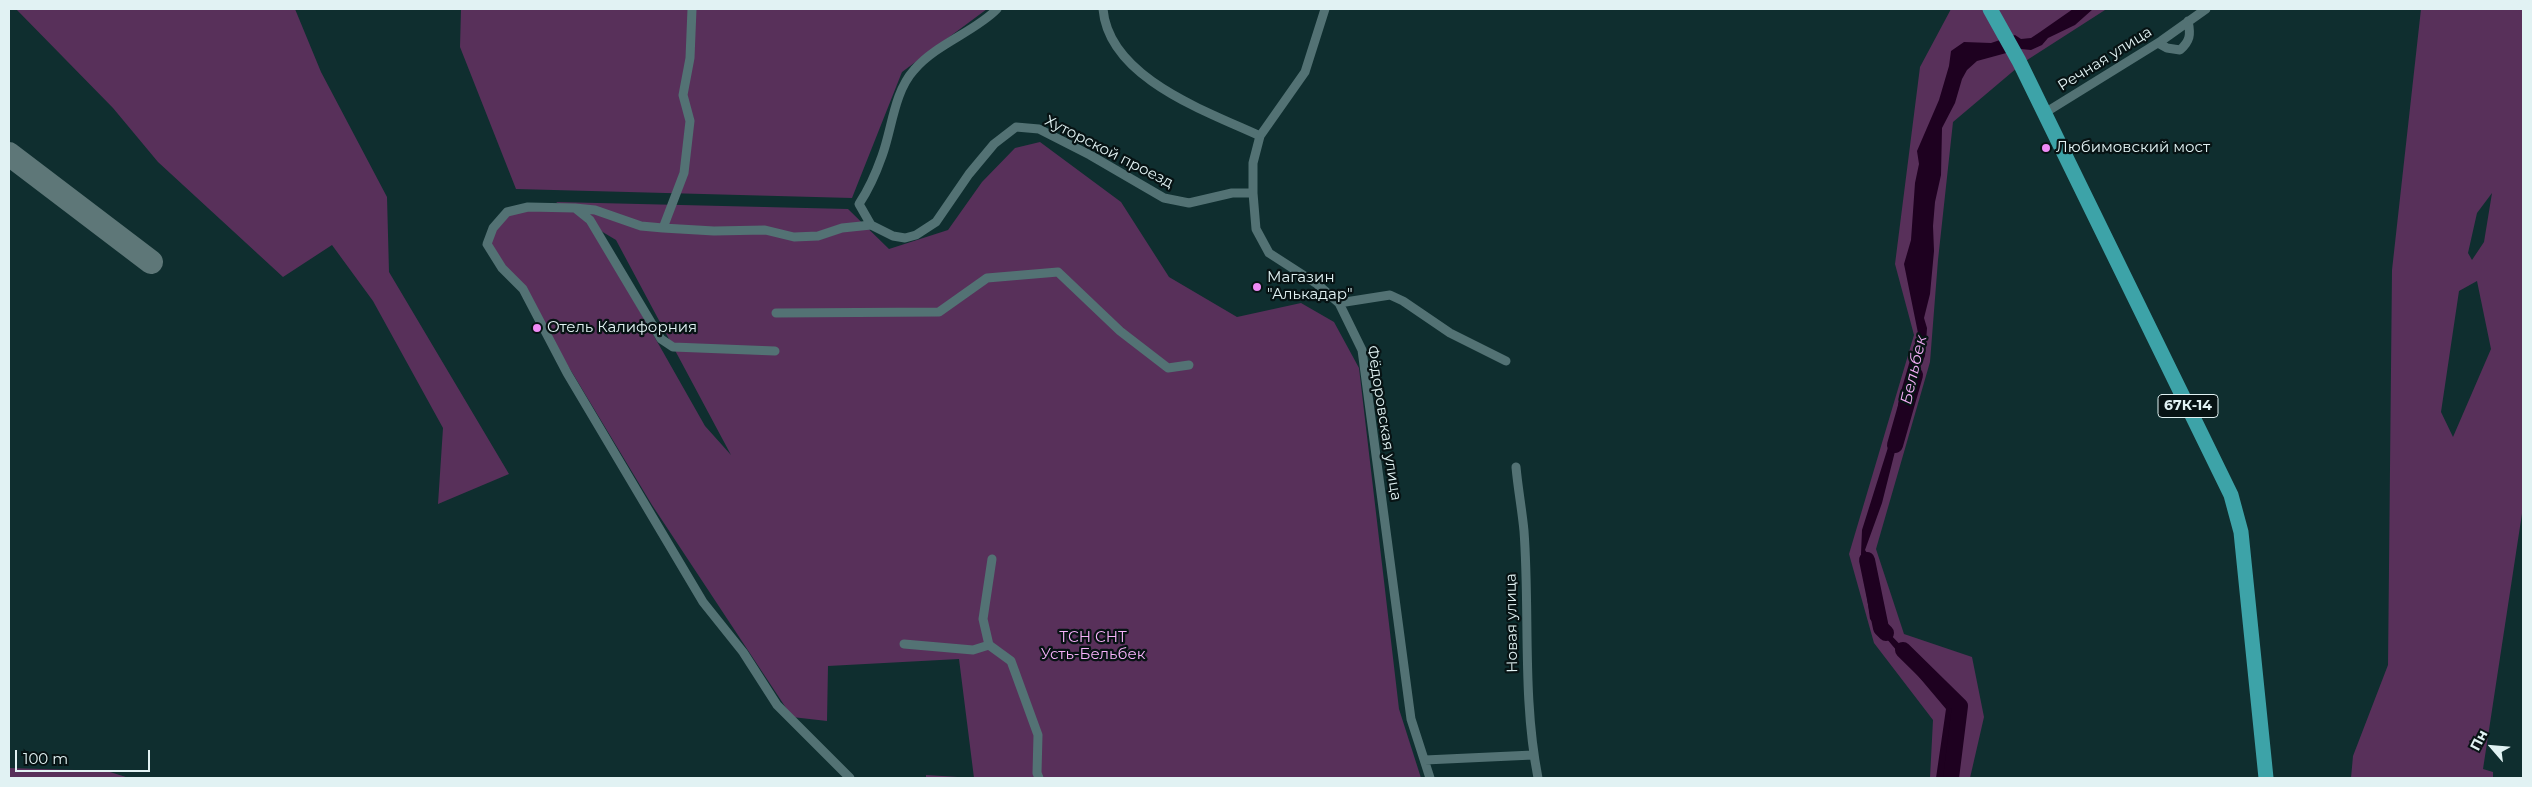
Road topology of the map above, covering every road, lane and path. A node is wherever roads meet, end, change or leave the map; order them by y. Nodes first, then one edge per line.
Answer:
1 (692, 9) edge
2 (997, 9) edge
3 (1102, 9) edge
4 (1325, 9) edge
5 (2206, 9) edge
6 (1992, 12) edge
7 (2188, 21) junction
8 (2158, 42) junction
9 (2043, 114) junction
10 (1260, 136) junction
11 (1253, 193) junction
12 (575, 208) junction
13 (871, 225) junction
14 (663, 228) junction
15 (1339, 303) junction
16 (776, 313) dead end
17 (775, 351) dead end
18 (1506, 361) dead end
19 (1189, 364) dead end
20 (1516, 467) dead end
21 (992, 560) dead end
22 (904, 644) dead end
23 (989, 644) junction
24 (1534, 755) junction
25 (1425, 760) junction
26 (850, 778) edge
27 (1039, 778) edge
28 (1430, 778) edge
29 (1538, 778) edge
30 (2266, 778) edge

1 - 14 street
2 - 13 street
3 - 10 street
4 - 10 street, Фёдоровская улица
5 - 7 street, Речная улица
6 - 9 main road, 67К-14
7 - 8 street, Речная улица
7 - 8 street
8 - 9 street, Речная улица
9 - 30 main road, 67К-14
10 - 11 street, Фёдоровская улица
11 - 13 street, Хуторской проезд
11 - 15 street, Фёдоровская улица
12 - 14 street
12 - 17 street
12 - 26 street
13 - 14 street
15 - 18 street
15 - 25 street, Фёдоровская улица
16 - 19 street
20 - 24 street, Новая улица
21 - 23 street
22 - 23 street
23 - 27 street
24 - 25 street
24 - 29 street, Новая улица
25 - 28 street, Фёдоровская улица

